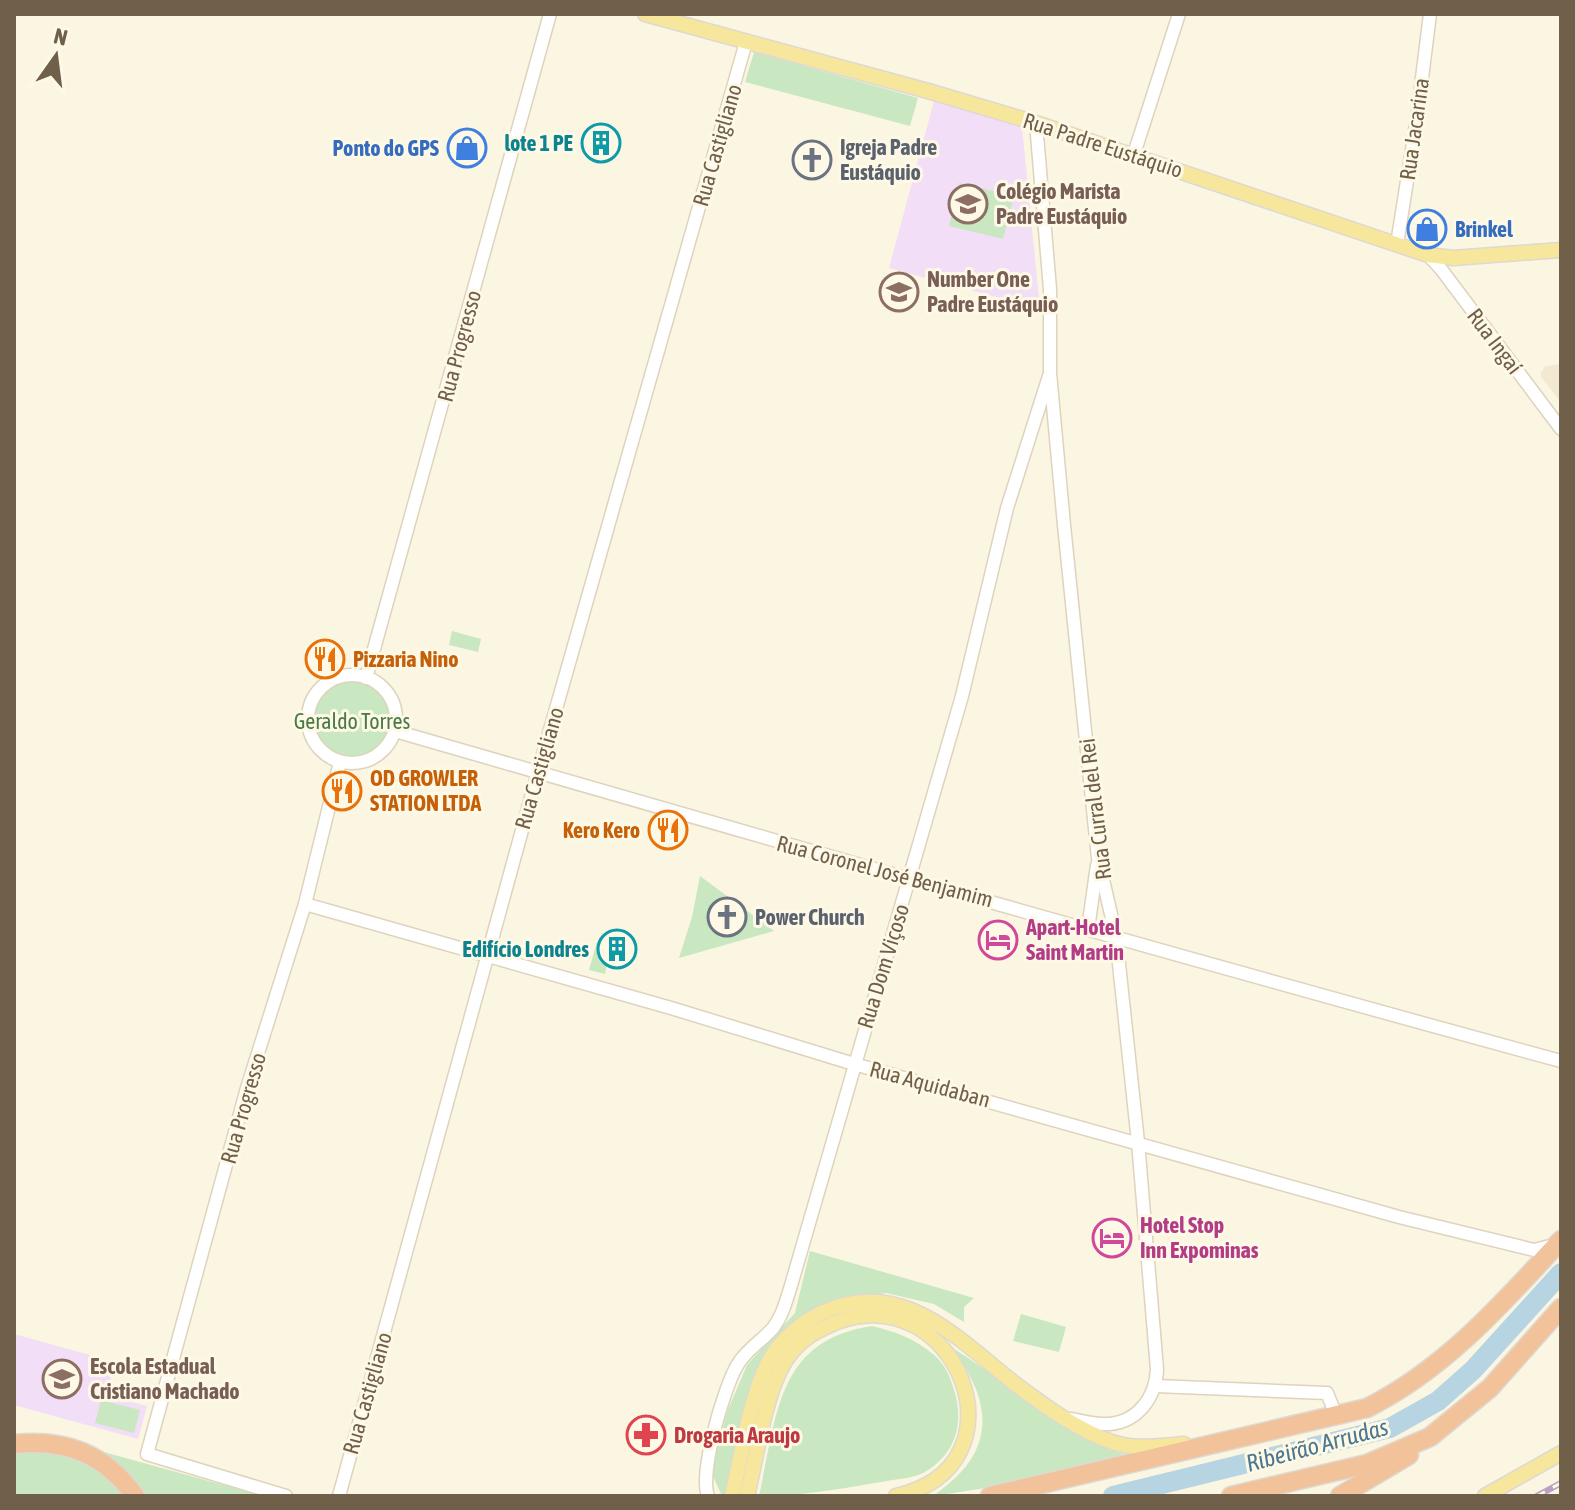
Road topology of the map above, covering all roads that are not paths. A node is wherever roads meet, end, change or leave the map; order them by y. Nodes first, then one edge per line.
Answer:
1 (550, 14) edge
2 (645, 14) edge
3 (1179, 14) edge
4 (1430, 14) edge
5 (746, 42) junction
6 (1036, 123) junction
7 (1134, 154) junction
8 (1397, 244) junction
9 (1561, 250) edge
10 (1428, 255) junction
11 (1050, 373) junction
12 (1561, 429) edge
13 (366, 678) junction
14 (395, 731) junction
15 (340, 762) junction
16 (538, 772) junction
17 (1098, 858) junction
18 (909, 877) junction
19 (305, 904) junction
20 (1088, 929) junction
21 (1116, 936) junction
22 (488, 956) junction
23 (1561, 1061) edge
24 (854, 1064) junction
25 (1138, 1142) junction
26 (1559, 1242) edge
27 (1561, 1308) edge
28 (1156, 1386) junction
29 (1336, 1415) junction
30 (1065, 1418) junction
31 (754, 1436) junction
32 (1430, 1437) junction
33 (1248, 1438) junction
34 (14, 1444) edge
35 (1561, 1453) edge
36 (1368, 1481) junction
37 (1285, 1484) junction
38 (134, 1495) edge
39 (286, 1496) edge
40 (339, 1496) edge
41 (708, 1496) edge
42 (732, 1496) edge
43 (747, 1496) edge
44 (896, 1496) edge
45 (990, 1496) edge
46 (1231, 1496) edge
47 (1340, 1496) edge
48 (1485, 1496) edge

1 - 13 street, Rua Progresso
2 - 5 main road, Rua Padre Eustáquio
3 - 7 street
4 - 8 street, Rua Jacarina
5 - 6 main road, Rua Padre Eustáquio
5 - 16 street, Rua Castigliano
6 - 7 main road, Rua Padre Eustáquio
6 - 11 street, Rua Curral del Rei
7 - 8 main road, Rua Padre Eustáquio
8 - 10 main road, Rua Padre Eustáquio
9 - 10 main road, Rua Padre Eustáquio
10 - 12 street, Rua Ingaí
11 - 17 street, Rua Curral del Rei
11 - 18 street, Rua Dom Viçoso
13 - 14 street
13 - 15 street
14 - 15 street
14 - 16 street, Rua Coronel José Benjamim
15 - 19 street, Rua Progresso
16 - 18 street, Rua Coronel José Benjamim
16 - 22 street, Rua Castigliano
17 - 20 street
17 - 21 street, Rua Curral del Rei
18 - 20 street, Rua Coronel José Benjamim
18 - 24 street, Rua Dom Viçoso
19 - 22 street, Rua Aquidaban
19 - 39 street, Rua Progresso
20 - 21 street, Rua Coronel José Benjamim
21 - 23 street, Rua Coronel José Benjamim
21 - 25 street, Rua Curral del Rei
22 - 24 street, Rua Aquidaban
22 - 40 street, Rua Castigliano
24 - 25 street, Rua Aquidaban
24 - 41 street, Rua Dom Viçoso
25 - 26 street, Rua Aquidaban
25 - 28 street, Rua Curral del Rei
26 - 29 highway
27 - 32 highway
28 - 29 street
28 - 30 street
29 - 33 highway
30 - 31 main road
30 - 33 main road
31 - 42 main road
31 - 43 main road
31 - 44 main road
32 - 36 highway
32 - 37 highway
33 - 45 highway
34 - 38 highway
35 - 48 main road
36 - 37 highway
36 - 47 highway
37 - 46 highway

